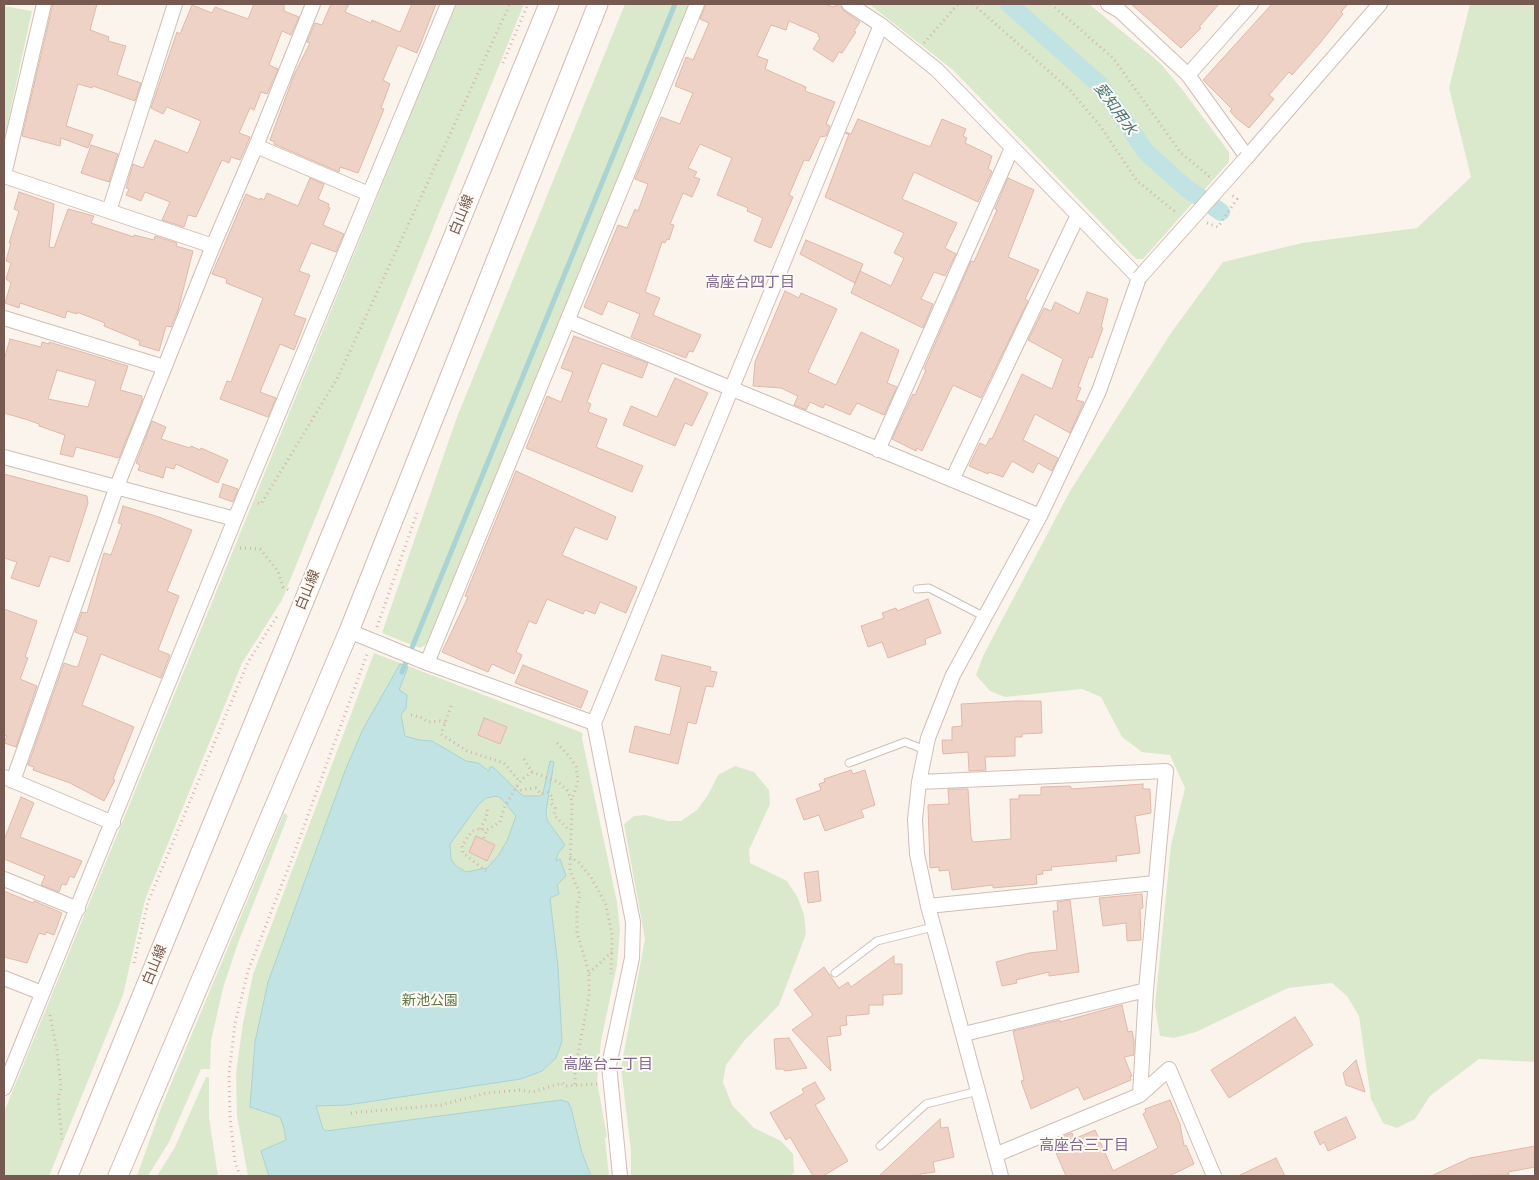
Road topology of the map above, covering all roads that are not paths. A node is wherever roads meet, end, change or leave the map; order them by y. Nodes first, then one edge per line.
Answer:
1 (44, 4) edge
2 (175, 4) edge
3 (313, 4) edge
4 (448, 4) edge
5 (549, 4) edge
6 (598, 4) edge
7 (697, 4) edge
8 (849, 4) edge
9 (1251, 4) edge
10 (1380, 4) edge
11 (1118, 6) edge
12 (881, 25) junction
13 (1188, 75) junction
14 (256, 146) junction
15 (1012, 148) junction
16 (1247, 157) junction
17 (4, 175) edge
18 (369, 194) junction
19 (109, 211) junction
20 (1078, 215) junction
21 (212, 246) junction
22 (1139, 278) junction
23 (4, 318) edge
24 (568, 321) junction
25 (164, 367) junction
26 (730, 388) junction
27 (878, 450) junction
28 (4, 457) edge
29 (952, 480) junction
30 (117, 486) junction
31 (1040, 516) junction
32 (235, 519) junction
33 (917, 588) dead end
34 (985, 617) junction
35 (348, 631) junction
36 (427, 663) junction
37 (594, 723) junction
38 (925, 750) junction
39 (848, 763) dead end
40 (8, 779) edge
41 (919, 782) junction
42 (113, 823) junction
43 (4, 879) edge
44 (1155, 883) junction
45 (928, 906) junction
46 (78, 909) junction
47 (933, 927) junction
48 (835, 973) dead end
49 (4, 978) edge
50 (1146, 990) junction
51 (42, 993) junction
52 (964, 1034) junction
53 (4, 1088) edge
54 (979, 1091) junction
55 (1140, 1095) junction
56 (880, 1146) dead end
57 (995, 1155) junction
58 (68, 1176) edge
59 (118, 1176) edge
60 (620, 1176) edge
61 (1002, 1176) edge
62 (1214, 1176) edge

1 - 17 street
2 - 19 street
3 - 14 street
4 - 18 street
5 - 58 street, 白山線
6 - 35 street
7 - 24 street
8 - 12 street
9 - 13 street
10 - 16 street
11 - 13 street
12 - 15 street
12 - 26 street
13 - 16 street
14 - 18 street
14 - 21 street
15 - 20 street
15 - 27 street
16 - 22 street, bridge
17 - 19 street
18 - 32 street
19 - 21 street
20 - 22 street
20 - 29 street
21 - 25 street
22 - 31 street
23 - 25 street
24 - 26 street
24 - 36 street
25 - 30 street
26 - 27 street
26 - 37 street
27 - 29 street
28 - 30 street
29 - 31 street
30 - 32 street
30 - 40 street
31 - 34 street
32 - 42 street
33 - 34 lane
34 - 38 street
35 - 36 street
35 - 59 street
36 - 37 street
37 - 60 street
38 - 39 lane
38 - 41 street
40 - 42 street
41 - 44 street
41 - 45 street
42 - 46 street
43 - 46 street
44 - 45 street
44 - 50 street
45 - 47 street
46 - 51 street
47 - 48 lane
47 - 52 street
49 - 51 street
50 - 52 street
50 - 55 street
51 - 53 street
52 - 54 street
54 - 56 lane
54 - 57 street
55 - 57 street
55 - 62 street
57 - 61 street

